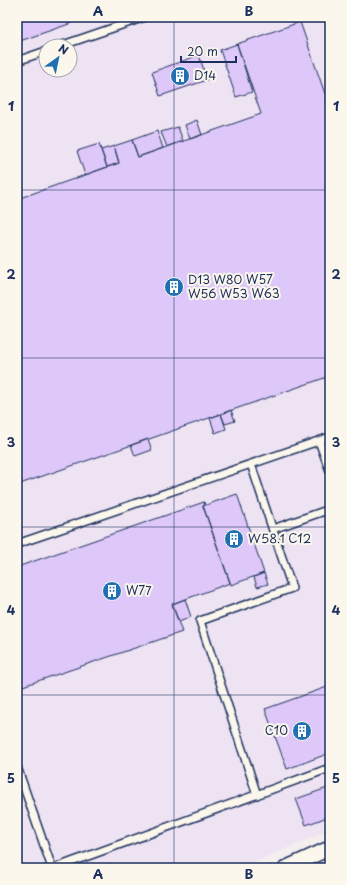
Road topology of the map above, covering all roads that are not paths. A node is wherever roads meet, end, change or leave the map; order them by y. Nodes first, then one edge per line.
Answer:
1 (145, 17) edge
2 (78, 40) edge
3 (38, 54) edge
4 (17, 61) edge
5 (330, 437) edge
6 (320, 441) junction
7 (251, 464) junction
8 (330, 471) edge
9 (330, 509) edge
10 (273, 529) junction
11 (17, 544) edge
12 (17, 767) edge
13 (330, 768) edge
14 (257, 795) junction
15 (330, 848) edge
16 (52, 868) edge
17 (55, 868) edge
18 (286, 868) edge

1 - 2 lane
3 - 4 lane
5 - 6 lane
6 - 7 lane
6 - 8 lane
7 - 10 lane
7 - 11 lane
9 - 10 lane
10 - 14 lane
12 - 16 lane
13 - 14 lane
14 - 17 lane
15 - 18 street

